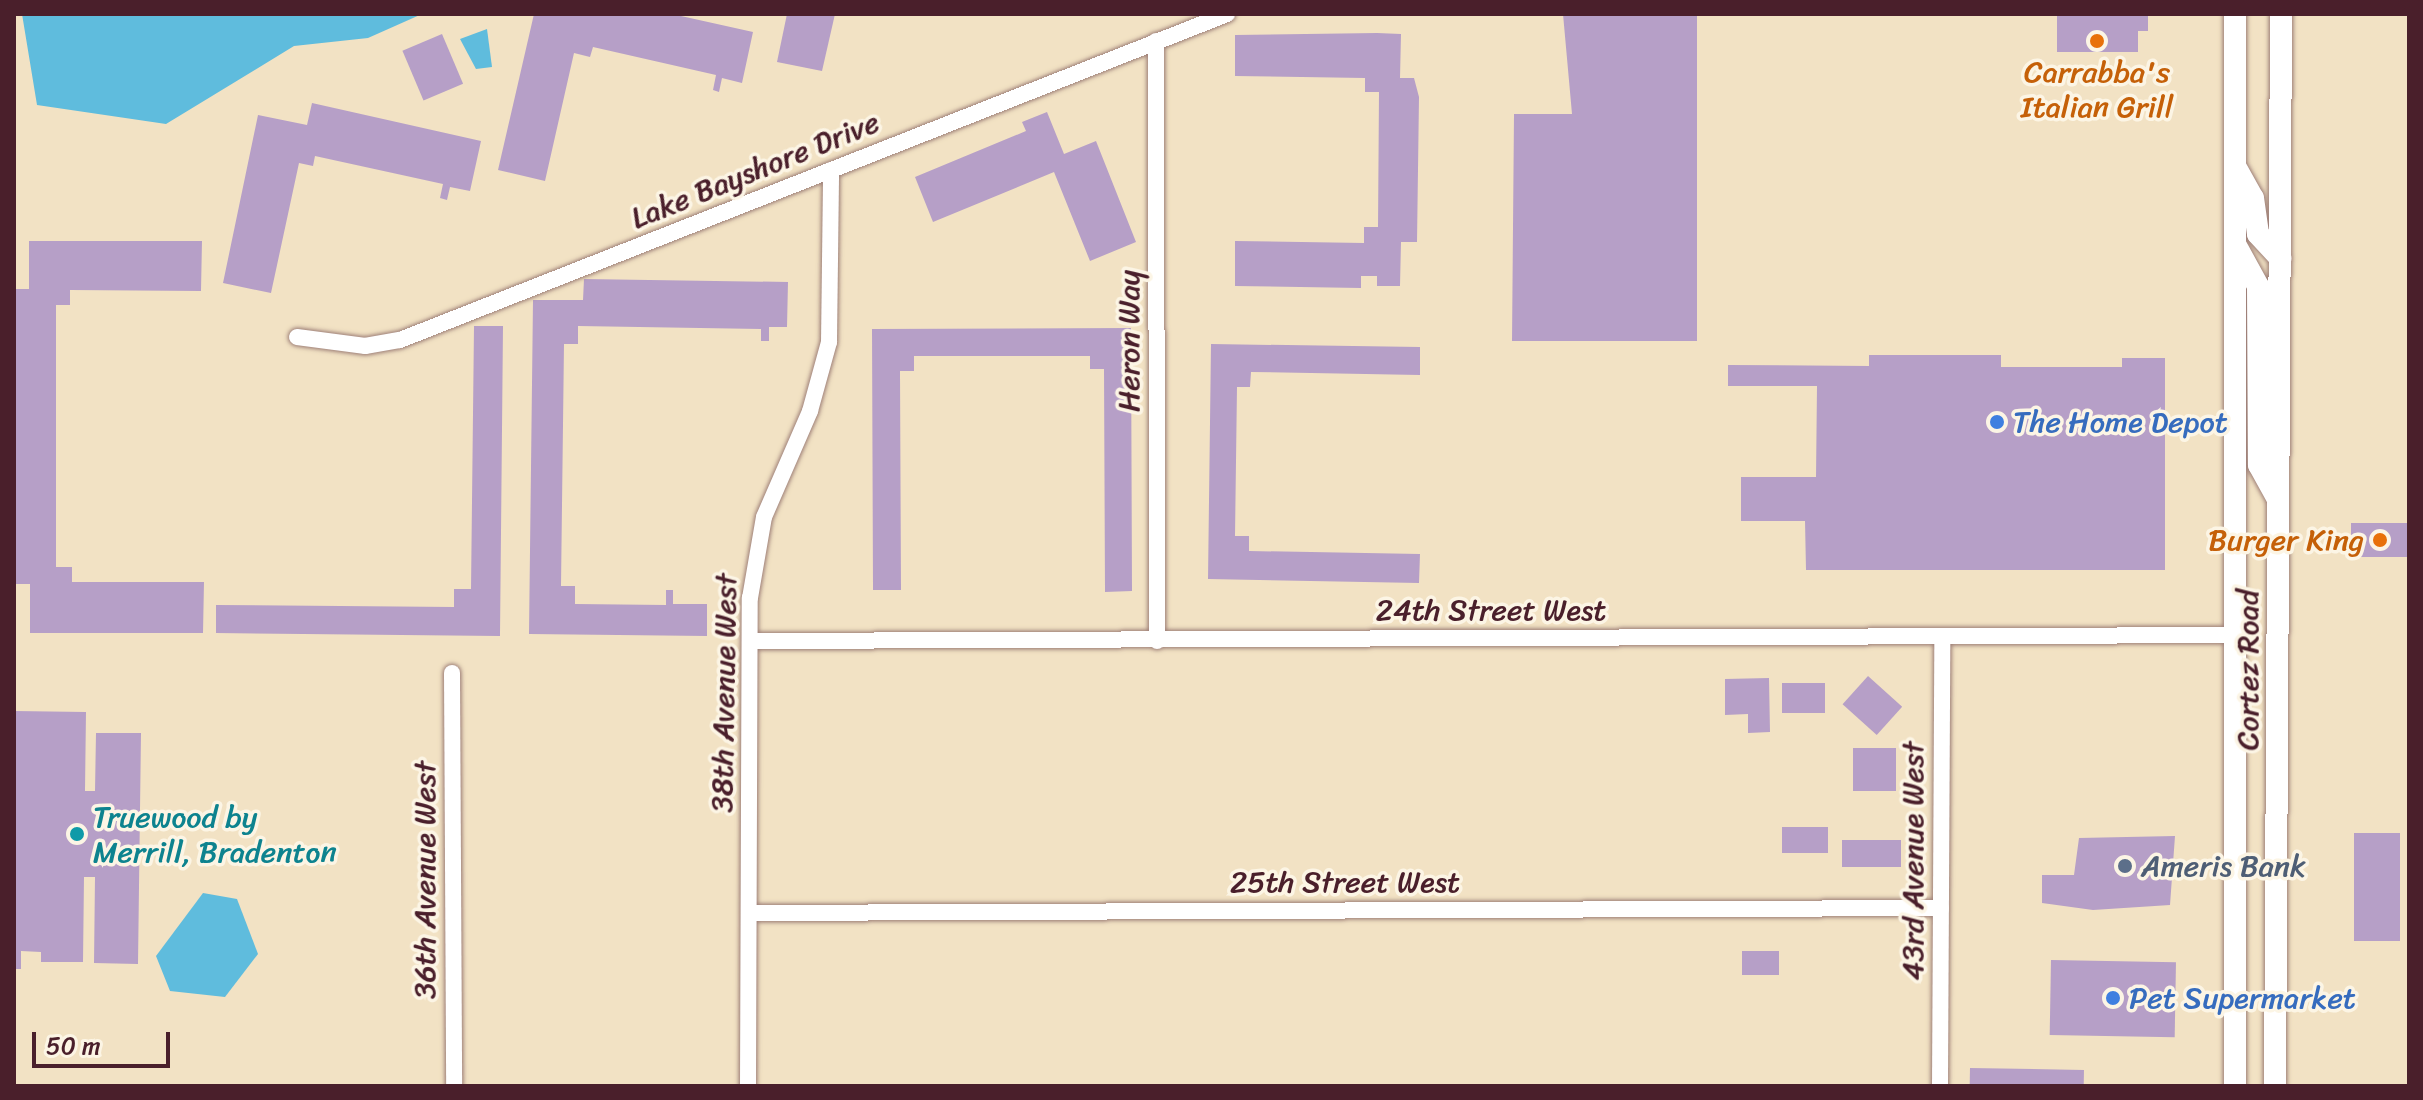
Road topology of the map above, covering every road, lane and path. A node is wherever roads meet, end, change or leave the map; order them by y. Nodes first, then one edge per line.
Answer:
1 (1227, 14) edge
2 (2235, 14) edge
3 (2281, 14) edge
4 (1156, 41) junction
5 (2234, 165) junction
6 (831, 170) junction
7 (2234, 243) junction
8 (2280, 258) junction
9 (297, 337) dead end
10 (2279, 501) junction
11 (2233, 635) junction
12 (1942, 637) junction
13 (750, 641) junction
14 (1157, 641) junction
15 (452, 673) dead end
16 (1941, 908) junction
17 (749, 913) junction
18 (454, 1086) edge
19 (748, 1086) edge
20 (1940, 1086) edge
21 (2235, 1086) edge
22 (2275, 1086) edge

1 - 4 street, Lake Bayshore Drive
2 - 5 main road, Cortez Road
3 - 8 main road, Cortez Road
4 - 6 street, Lake Bayshore Drive
4 - 14 street, Heron Way
5 - 7 main road, Cortez Road
5 - 8 main road
6 - 9 street, Lake Bayshore Drive
6 - 13 street, 38th Avenue West
7 - 10 main road
7 - 11 main road, Cortez Road
8 - 10 main road, Cortez Road
10 - 22 main road, Cortez Road
11 - 12 street, 24th Street West
11 - 21 main road, Cortez Road
12 - 14 street, 24th Street West
12 - 16 street, 43rd Avenue West
13 - 14 street, 24th Street West
13 - 17 street, 38th Avenue West
15 - 18 street, 36th Avenue West
16 - 17 street, 25th Street West
16 - 20 street, 43rd Avenue West
17 - 19 street, 38th Avenue West

